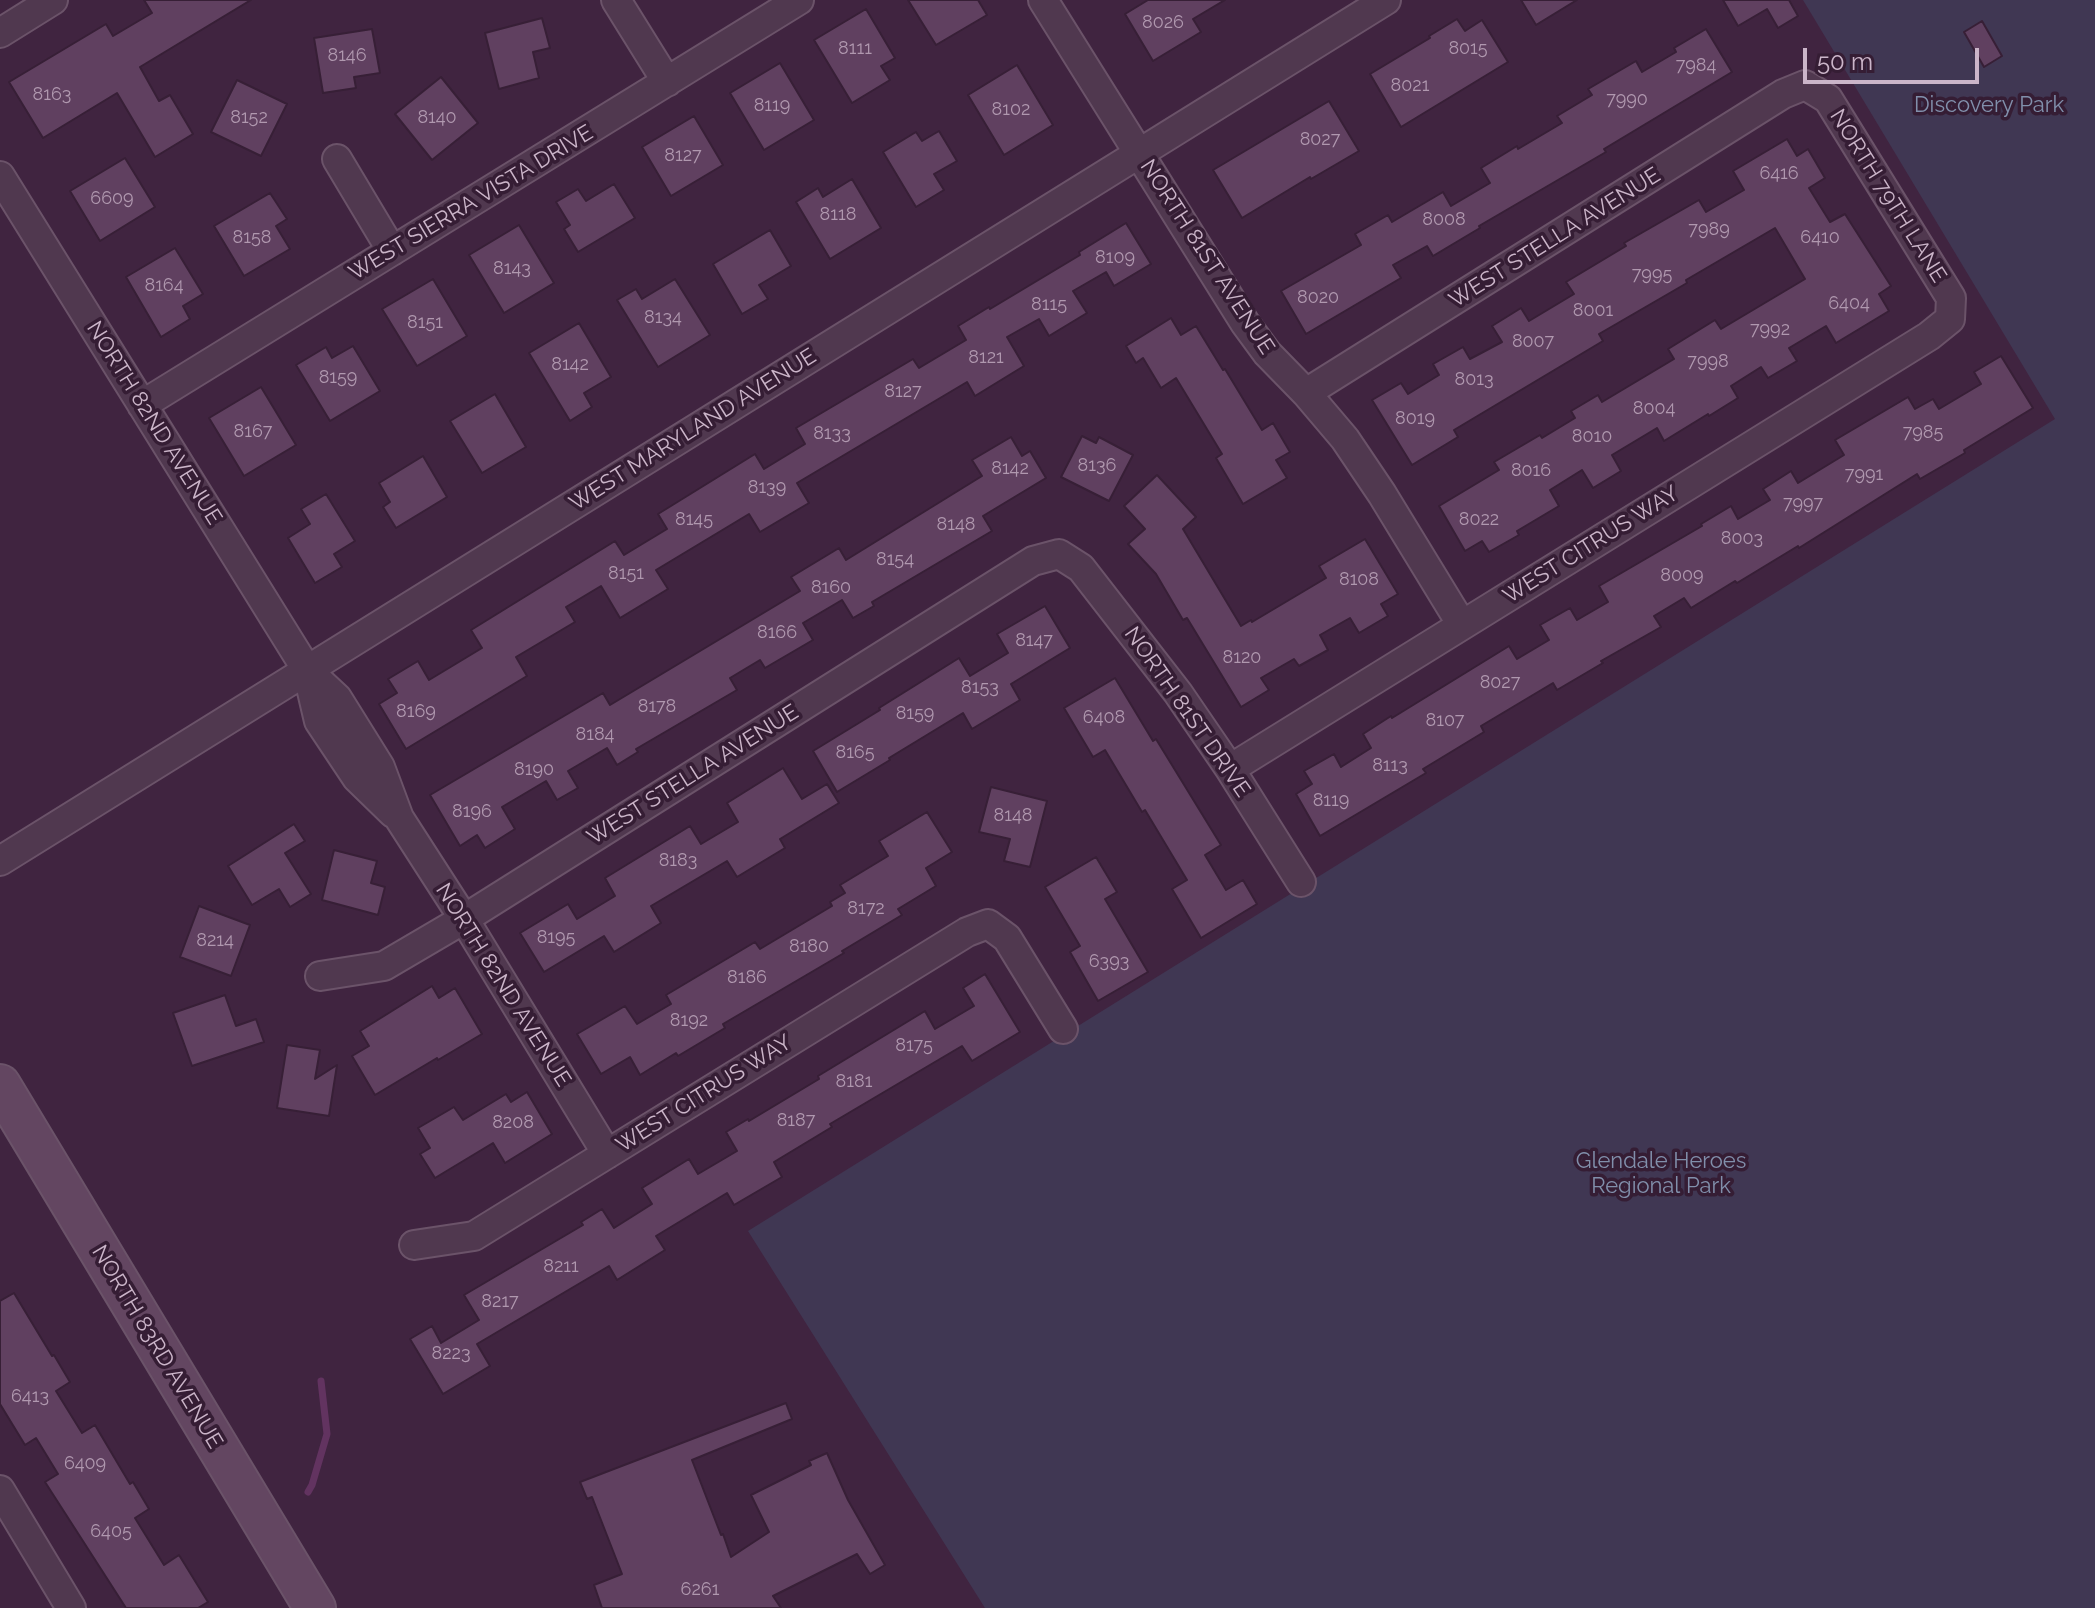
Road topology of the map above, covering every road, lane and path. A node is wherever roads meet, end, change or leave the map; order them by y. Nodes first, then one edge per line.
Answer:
1 (53, 0) edge
2 (616, 0) edge
3 (799, 0) edge
4 (1043, 0) edge
5 (1386, 0) edge
6 (0, 33) edge
7 (667, 82) junction
8 (1805, 85) joint
9 (1139, 153) junction
10 (337, 159) dead end
11 (0, 176) edge
12 (392, 251) junction
13 (1950, 319) joint
14 (1306, 393) junction
15 (142, 405) junction
16 (1059, 554) joint
17 (1462, 625) junction
18 (307, 670) junction
19 (1230, 769) junction
20 (0, 861) edge
21 (1301, 882) dead end
22 (464, 919) junction
23 (320, 976) dead end
24 (1063, 1029) dead end
25 (0, 1085) edge
26 (607, 1154) junction
27 (414, 1245) dead end
28 (0, 1490) edge
29 (71, 1608) edge
30 (315, 1608) edge

1 - 6 street
2 - 7 street
3 - 7 street, WEST SIERRA VISTA DRIVE
4 - 9 street, NORTH 81ST AVENUE
5 - 9 street, WEST MARYLAND AVENUE
7 - 12 street, WEST SIERRA VISTA DRIVE
8 - 13 street, NORTH 79TH LANE
8 - 14 street, WEST STELLA AVENUE
9 - 14 street, NORTH 81ST AVENUE
9 - 18 street, WEST MARYLAND AVENUE
10 - 12 street
11 - 15 street, NORTH 82ND AVENUE
12 - 15 street, WEST SIERRA VISTA DRIVE
13 - 17 street, WEST CITRUS WAY
14 - 17 street, NORTH 81ST AVENUE
15 - 18 street, NORTH 82ND AVENUE
16 - 19 street, NORTH 81ST DRIVE
16 - 22 street, WEST STELLA AVENUE
17 - 19 street, WEST CITRUS WAY
18 - 20 street, WEST MARYLAND AVENUE
18 - 22 street, NORTH 82ND AVENUE
19 - 21 street, NORTH 81ST DRIVE
22 - 23 street, WEST STELLA AVENUE
22 - 26 street, NORTH 82ND AVENUE
24 - 26 street, WEST CITRUS WAY
25 - 30 main road, NORTH 83RD AVENUE
26 - 27 street, WEST CITRUS WAY
28 - 29 street

